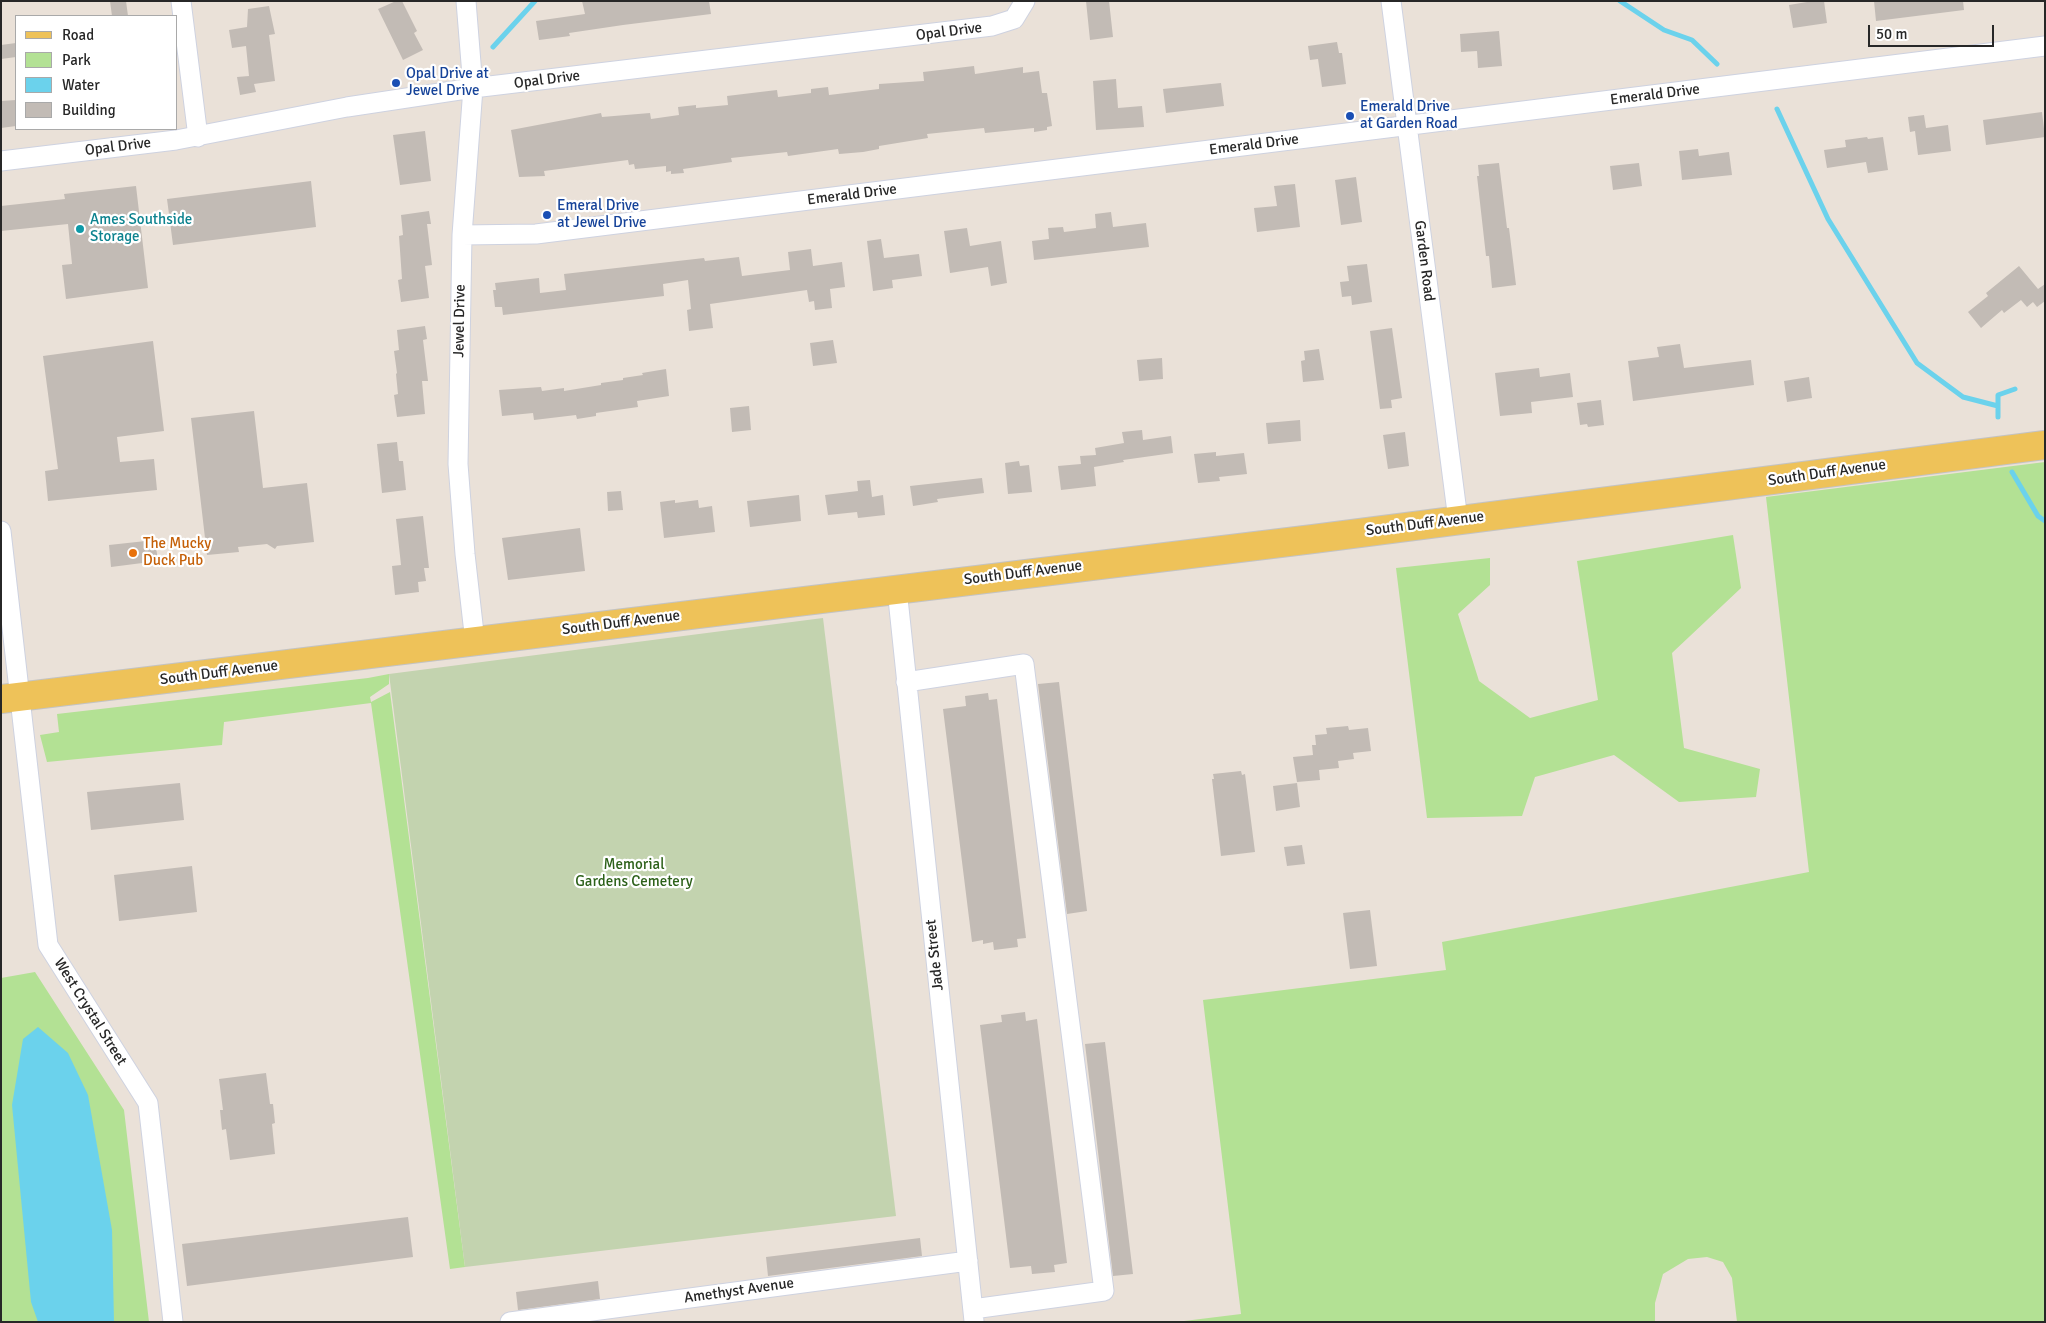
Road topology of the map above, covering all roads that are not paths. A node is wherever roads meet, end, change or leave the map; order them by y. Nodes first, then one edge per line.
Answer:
1 (181, 1) edge
2 (466, 1) edge
3 (1025, 1) edge
4 (1391, 1) edge
5 (2045, 46) edge
6 (473, 88) junction
7 (1407, 126) junction
8 (198, 136) junction
9 (1, 161) edge
10 (462, 235) junction
11 (2045, 445) edge
12 (1458, 520) junction
13 (1, 531) edge
14 (897, 589) junction
15 (475, 642) junction
16 (906, 682) junction
17 (11, 698) edge
18 (968, 1261) junction
19 (974, 1315) edge
20 (173, 1322) edge
21 (510, 1322) edge

1 - 8 street
2 - 6 street, Jewel Drive
3 - 6 street, Opal Drive
4 - 7 street, Garden Road
5 - 7 street, Emerald Drive
6 - 8 street, Opal Drive
6 - 10 street, Jewel Drive
7 - 10 street, Emerald Drive
7 - 12 street, Garden Road
8 - 9 street, Opal Drive
10 - 15 street, Jewel Drive
11 - 12 main road, South Duff Avenue
12 - 14 main road, South Duff Avenue
13 - 17 street, West Crystal Street
14 - 15 main road, South Duff Avenue
14 - 16 street, Jade Street
15 - 17 main road, South Duff Avenue
16 - 18 street, Jade Street
16 - 19 street
17 - 20 street, West Crystal Street
18 - 19 street, Jade Street
18 - 21 street, Amethyst Avenue

